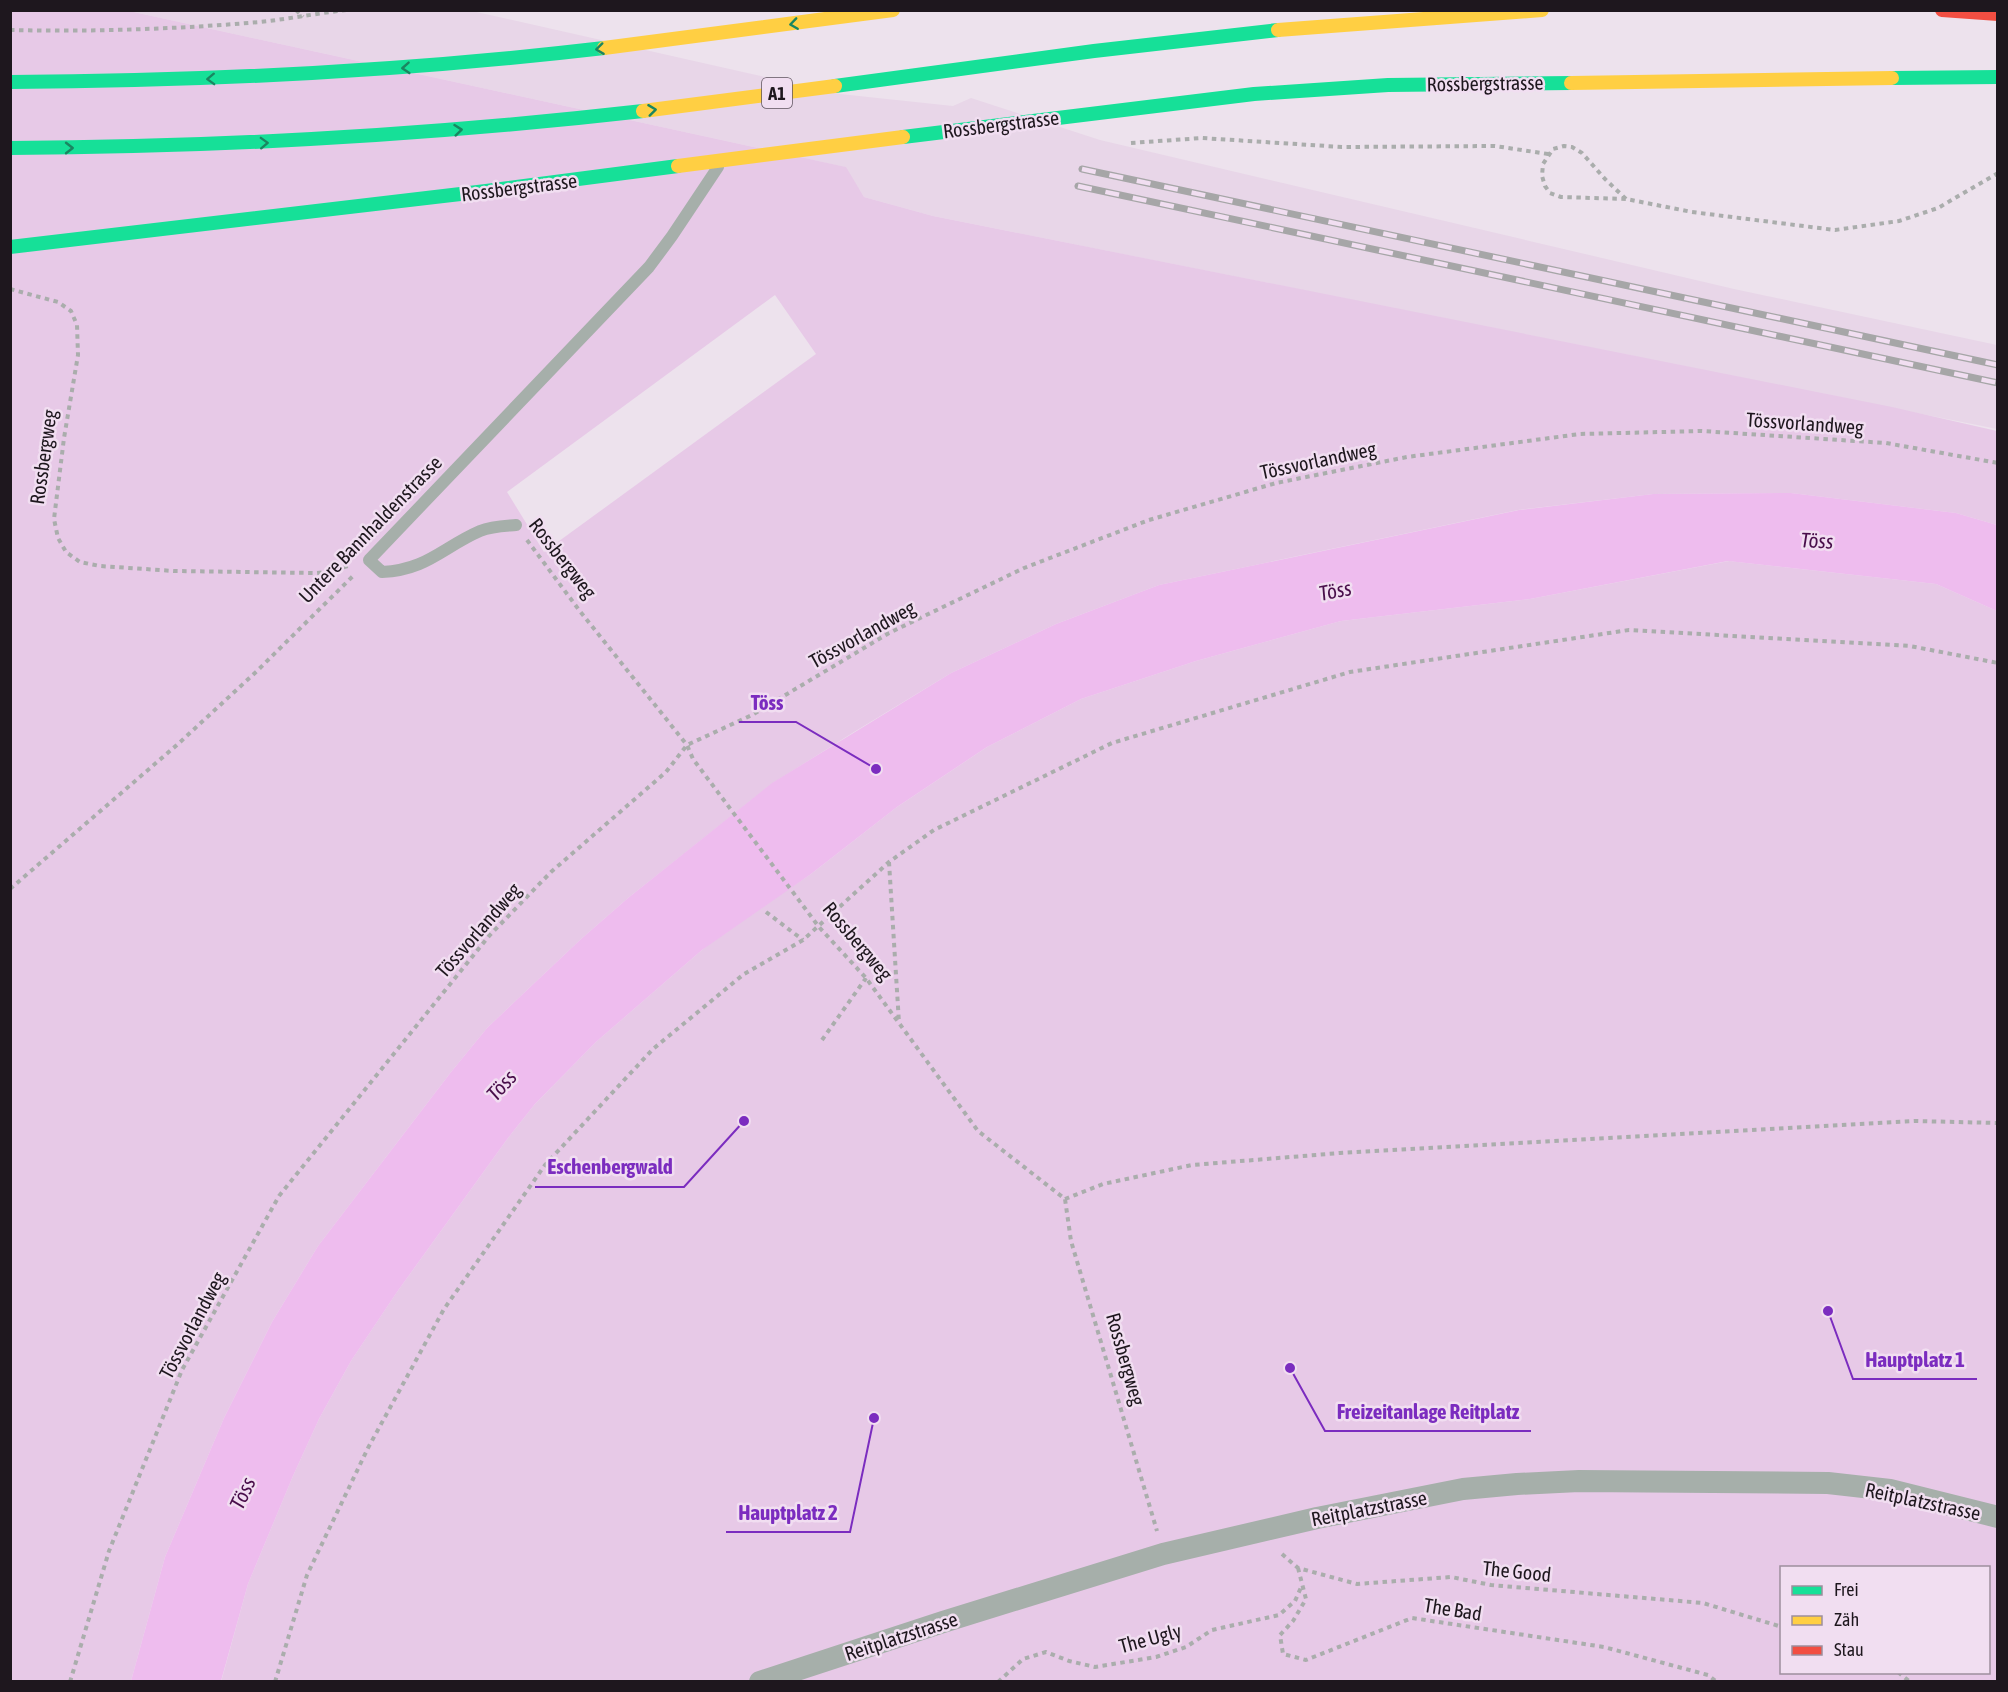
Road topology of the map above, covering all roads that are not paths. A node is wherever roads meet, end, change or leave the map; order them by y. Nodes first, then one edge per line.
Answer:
1 (893, 10) edge
2 (1542, 10) edge
3 (1942, 10) edge
4 (1998, 14) edge
5 (1998, 77) edge
6 (10, 82) edge
7 (10, 148) edge
8 (721, 162) junction
9 (10, 246) edge
10 (516, 525) road end
11 (369, 560) joint
12 (1998, 1518) edge
13 (760, 1682) edge

1 -> 6 main road
7 -> 2 main road, A1
3 - 4 main road
5 - 8 main road, Rossbergstrasse
8 - 9 main road, Rossbergstrasse
8 - 11 lane, Untere Bannhaldenstrasse
10 - 11 lane, Rossbergweg
12 - 13 street, Reitplatzstrasse

